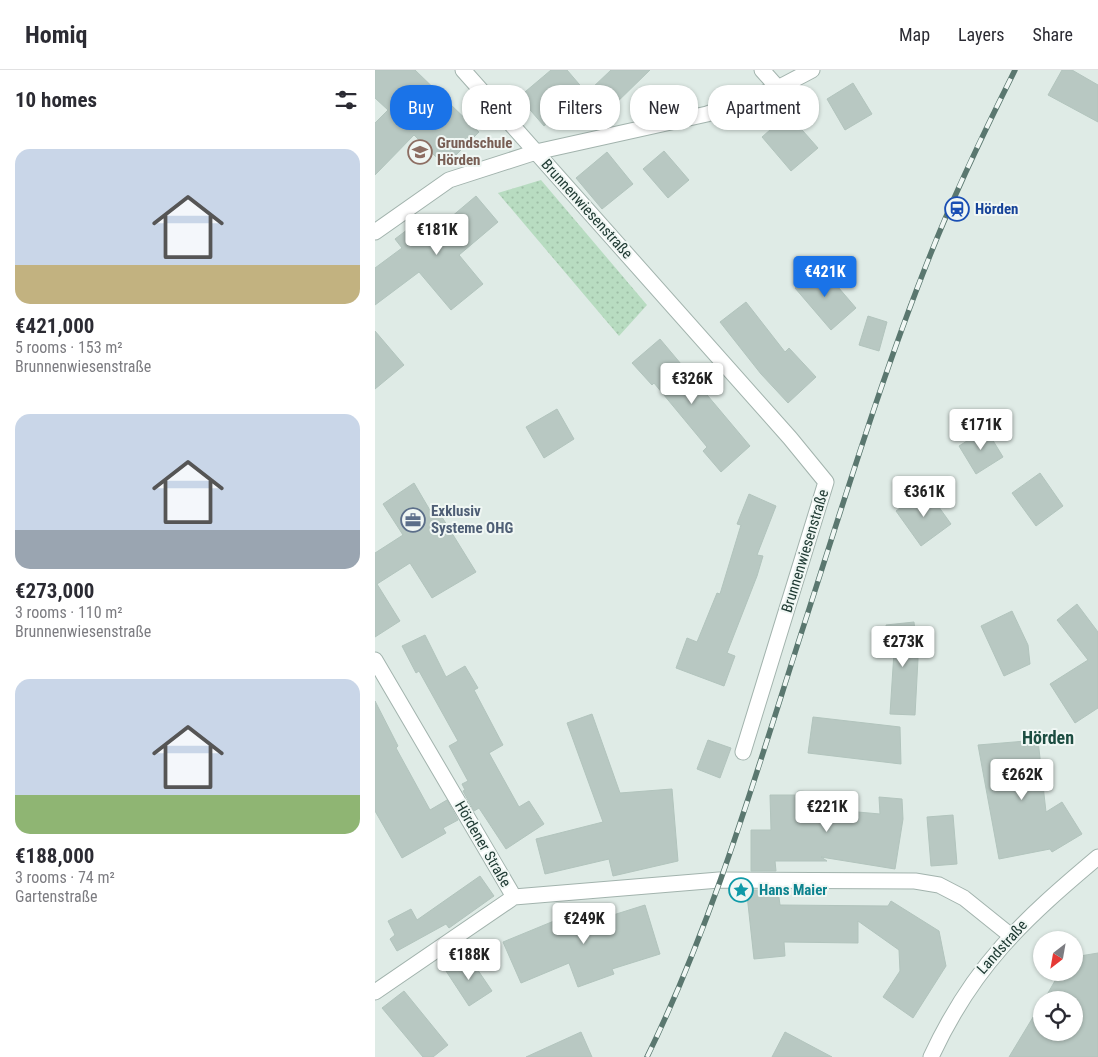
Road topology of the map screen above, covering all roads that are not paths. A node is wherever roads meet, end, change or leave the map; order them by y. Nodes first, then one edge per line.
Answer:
1 (463, 70) edge
2 (762, 70) edge
3 (812, 70) edge
4 (775, 85) edge
5 (784, 85) edge
6 (708, 114) edge
7 (536, 152) junction
8 (375, 232) edge
9 (375, 660) edge
10 (743, 752) dead end
11 (1098, 857) edge
12 (514, 897) junction
13 (1010, 935) junction
14 (375, 992) edge
15 (931, 1057) edge

1 - 7 street
2 - 4 street
3 - 5 street
6 - 7 street
7 - 8 street
7 - 10 street, Brunnenwiesenstraße
9 - 12 street, Hördener Straße
11 - 13 street, Landstraße
12 - 13 street, Hördener Straße
12 - 14 street
13 - 15 street, Landstraße

